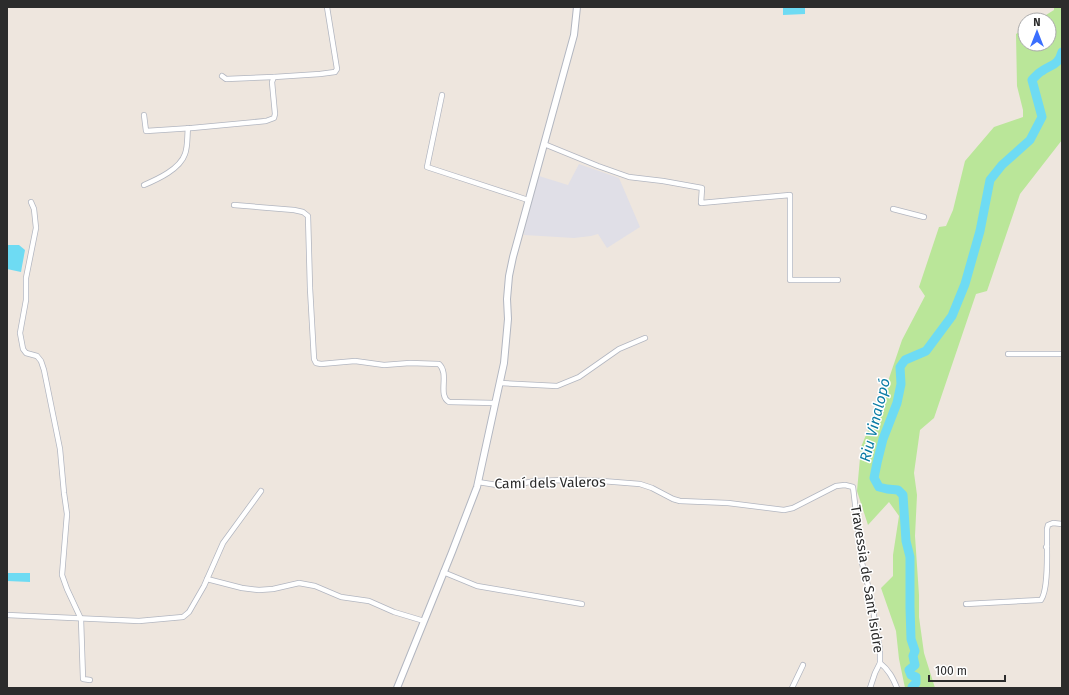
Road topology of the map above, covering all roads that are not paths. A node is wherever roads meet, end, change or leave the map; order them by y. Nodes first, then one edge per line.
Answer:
1 (327, 7) edge
2 (578, 7) edge
3 (222, 76) dead end
4 (274, 77) junction
5 (442, 94) dead end
6 (144, 115) dead end
7 (188, 128) junction
8 (544, 144) junction
9 (144, 185) dead end
10 (528, 200) junction
11 (31, 202) dead end
12 (234, 205) dead end
13 (893, 209) dead end
14 (924, 217) dead end
15 (838, 280) dead end
16 (645, 338) dead end
17 (1008, 354) dead end
18 (1062, 354) edge
19 (500, 383) junction
20 (495, 403) junction
21 (478, 482) junction
22 (853, 487) joint
23 (261, 491) dead end
24 (1062, 524) edge
25 (443, 572) junction
26 (207, 579) junction
27 (582, 604) dead end
28 (966, 604) dead end
29 (7, 615) edge
30 (81, 619) junction
31 (424, 621) junction
32 (880, 663) junction
33 (803, 664) dead end
34 (90, 680) dead end
35 (397, 688) edge
36 (792, 688) edge
37 (870, 688) edge
38 (897, 688) edge

1 - 4 street
2 - 8 main road
3 - 4 street
4 - 7 street
5 - 10 street
6 - 7 street
7 - 9 street
8 - 10 main road
8 - 15 street
10 - 19 main road
11 - 30 street
12 - 20 street
13 - 14 street
16 - 19 street
17 - 18 street
19 - 20 main road
20 - 21 main road
21 - 22 street, Camí dels Valeros
21 - 25 main road
22 - 32 street, Travessia de Sant Isidre
23 - 26 street
24 - 28 street
25 - 27 street
25 - 31 main road
26 - 30 street
26 - 31 street
29 - 30 street
30 - 34 street
31 - 35 main road
32 - 37 street
32 - 38 street, Travessia de Sant Isidre
33 - 36 street

